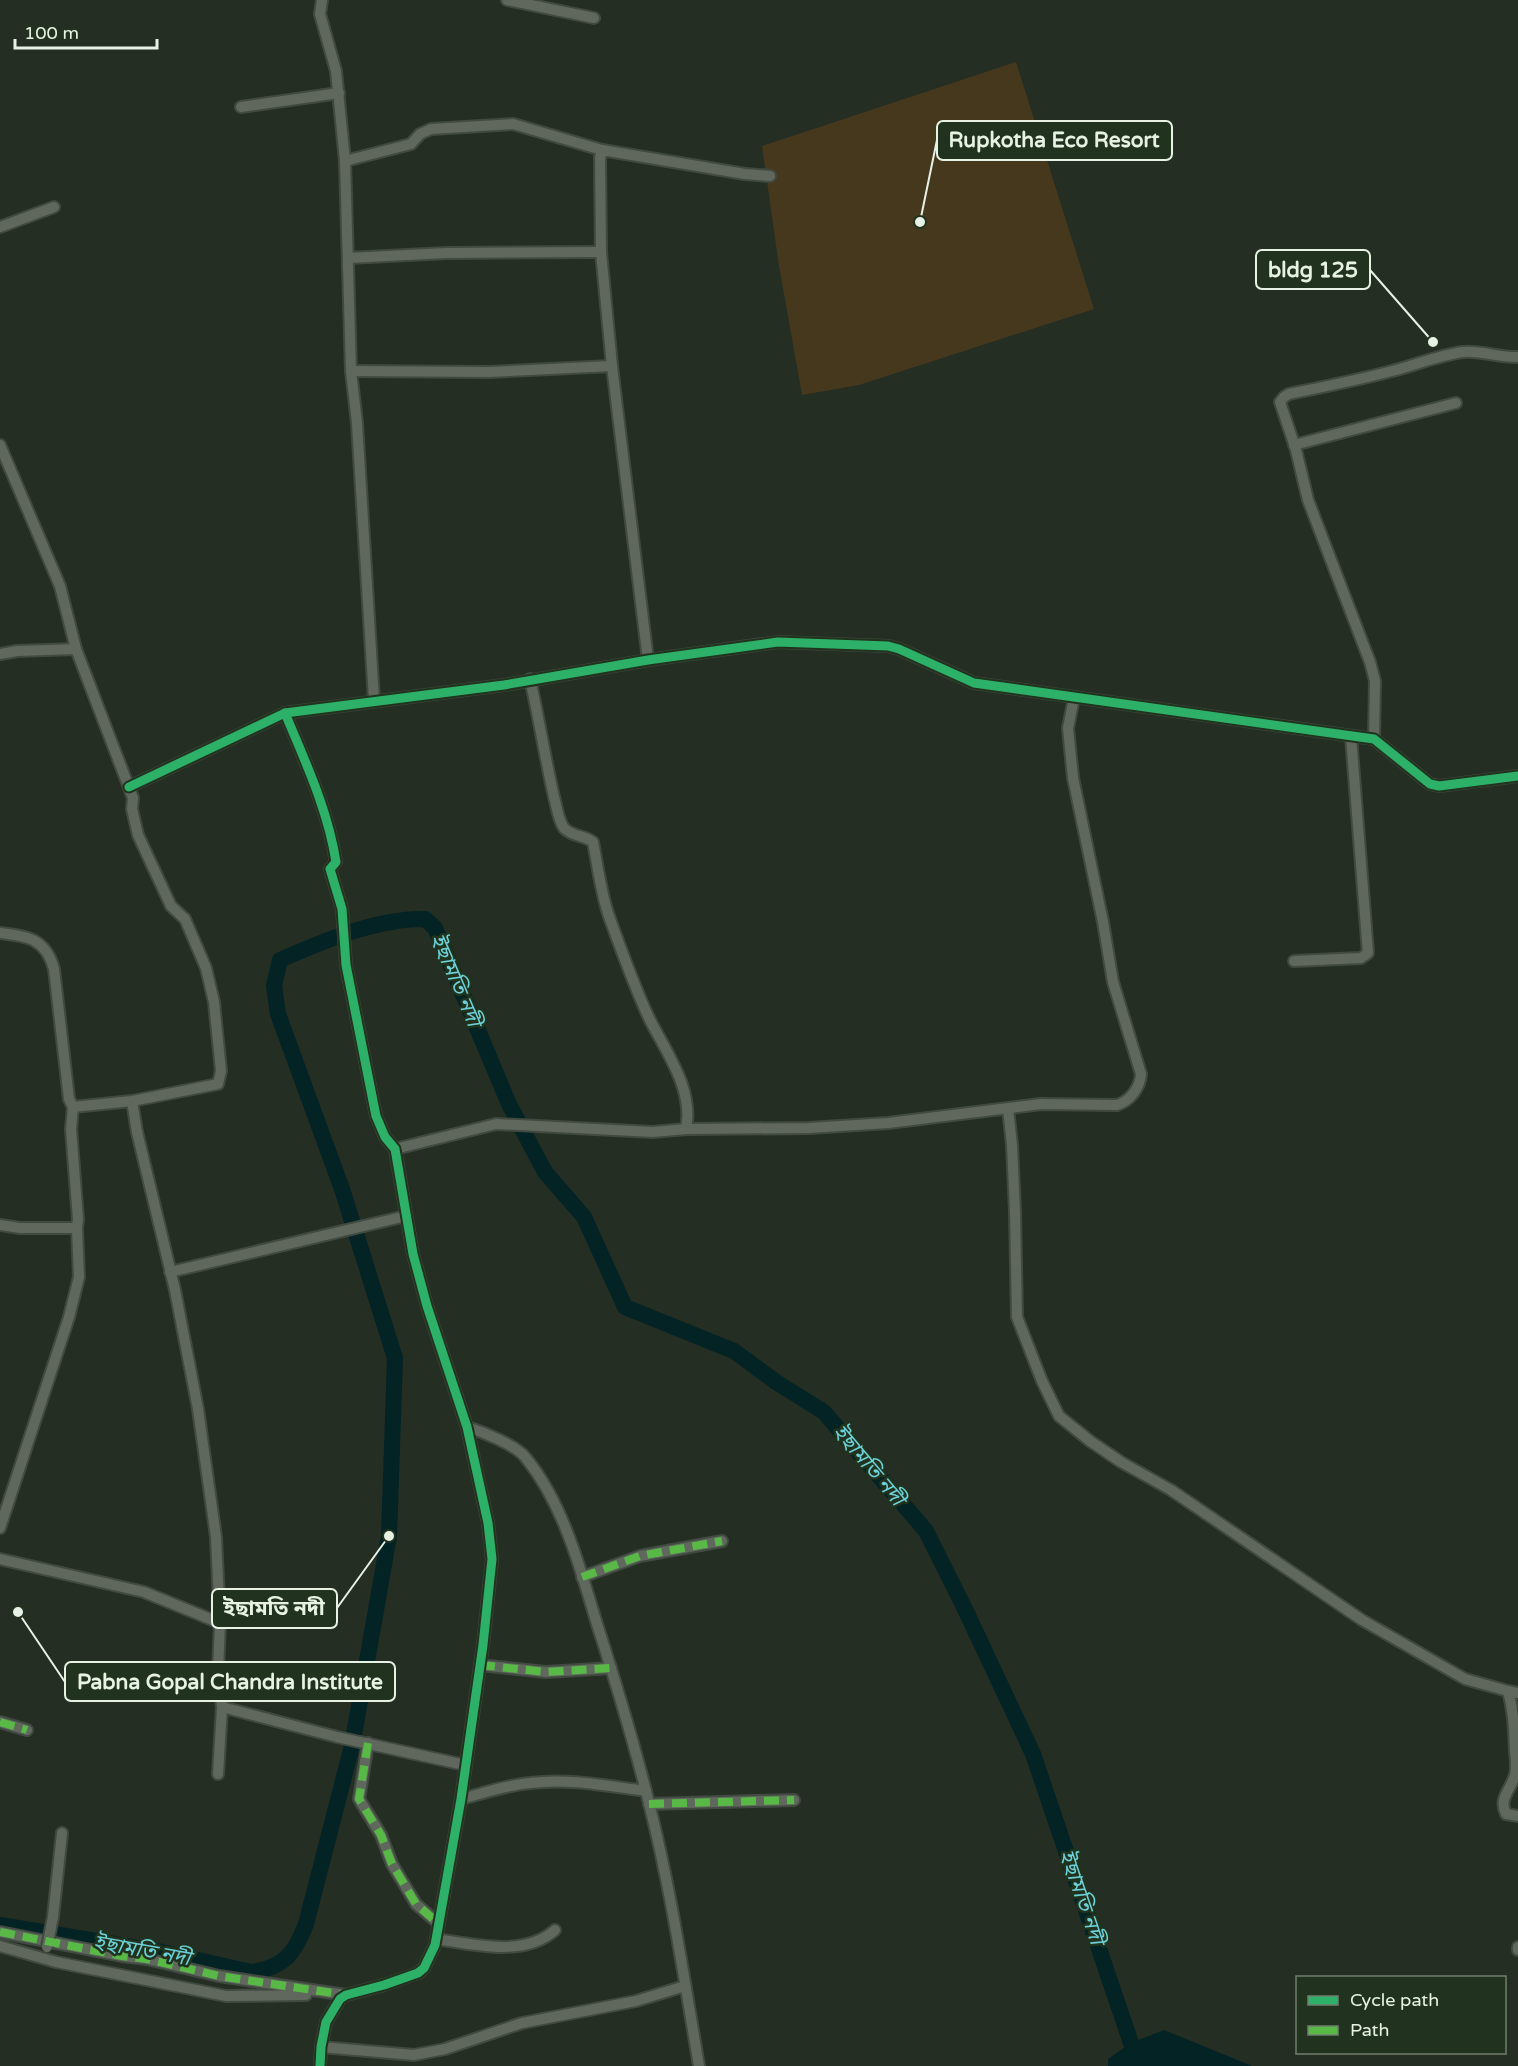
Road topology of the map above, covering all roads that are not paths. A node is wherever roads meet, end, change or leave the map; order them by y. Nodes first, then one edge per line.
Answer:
1 (322, 0) edge
2 (507, 0) edge
3 (556, 5) edge
4 (594, 18) dead end
5 (339, 93) junction
6 (241, 107) dead end
7 (602, 150) junction
8 (345, 161) junction
9 (770, 176) dead end
10 (54, 207) dead end
11 (0, 227) edge
12 (601, 252) junction
13 (348, 258) junction
14 (1518, 357) edge
15 (612, 366) junction
16 (351, 371) junction
17 (1456, 403) dead end
18 (0, 445) edge
19 (1294, 445) junction
20 (76, 649) junction
21 (0, 654) edge
22 (648, 660) junction
23 (530, 679) junction
24 (1074, 698) junction
25 (374, 700) junction
26 (285, 712) junction
27 (1351, 737) junction
28 (1374, 739) junction
29 (1518, 776) edge
30 (129, 787) junction
31 (0, 933) edge
32 (1294, 961) dead end
33 (132, 1101) junction
34 (73, 1107) junction
35 (1008, 1109) junction
36 (686, 1129) junction
37 (394, 1149) junction
38 (406, 1216) junction
39 (0, 1225) edge
40 (76, 1228) junction
41 (170, 1272) junction
42 (467, 1427) junction
43 (0, 1528) edge
44 (722, 1541) dead end
45 (0, 1560) edge
46 (582, 1577) junction
47 (220, 1623) junction
48 (480, 1665) junction
49 (611, 1668) junction
50 (1513, 1692) edge
51 (222, 1707) junction
52 (0, 1722) edge
53 (27, 1730) dead end
54 (367, 1742) junction
55 (465, 1765) junction
56 (218, 1774) dead end
57 (646, 1791) junction
58 (461, 1799) junction
59 (794, 1800) dead end
60 (649, 1804) junction
61 (1518, 1816) edge
62 (62, 1833) dead end
63 (439, 1924) junction
64 (555, 1930) dead end
65 (0, 1932) edge
66 (436, 1940) junction
67 (0, 1946) edge
68 (45, 1959) junction
69 (685, 1986) junction
70 (343, 1997) junction
71 (321, 2047) junction
72 (320, 2066) edge
73 (699, 2066) edge

1 - 5 street
2 - 3 street
3 - 4 street
5 - 6 street
5 - 8 street
7 - 8 street
7 - 9 street
7 - 12 street
8 - 13 street
10 - 11 street
12 - 13 street
12 - 15 street
13 - 16 street
14 - 19 street
15 - 16 street
15 - 22 street
16 - 25 street
17 - 19 street
18 - 20 street
19 - 28 street
20 - 21 street
20 - 30 street
22 - 23 street
22 - 24 street
23 - 25 street
23 - 36 street
24 - 27 street
24 - 35 street
25 - 26 street
26 - 30 street
26 - 37 street
27 - 28 street
27 - 32 street
28 - 29 street
30 - 33 street
31 - 34 street
33 - 34 street
33 - 41 street
34 - 40 street
35 - 36 street
35 - 50 street
36 - 37 street
37 - 38 street
38 - 41 street
38 - 42 street
39 - 40 street
40 - 43 street
41 - 47 street
42 - 46 street
42 - 48 street
44 - 46 street
45 - 47 street
46 - 49 street
47 - 51 street
48 - 49 street
48 - 55 street
49 - 57 street
50 - 61 street
51 - 54 street
51 - 56 street
52 - 53 street
54 - 55 street
54 - 63 street
55 - 58 street
57 - 58 street
57 - 60 street
58 - 63 street
59 - 60 street
60 - 69 street
62 - 68 street, bridge
63 - 66 street
64 - 66 street
65 - 70 street
66 - 70 street
67 - 68 street
68 - 70 street
69 - 71 street
69 - 73 street
70 - 71 street
71 - 72 street

